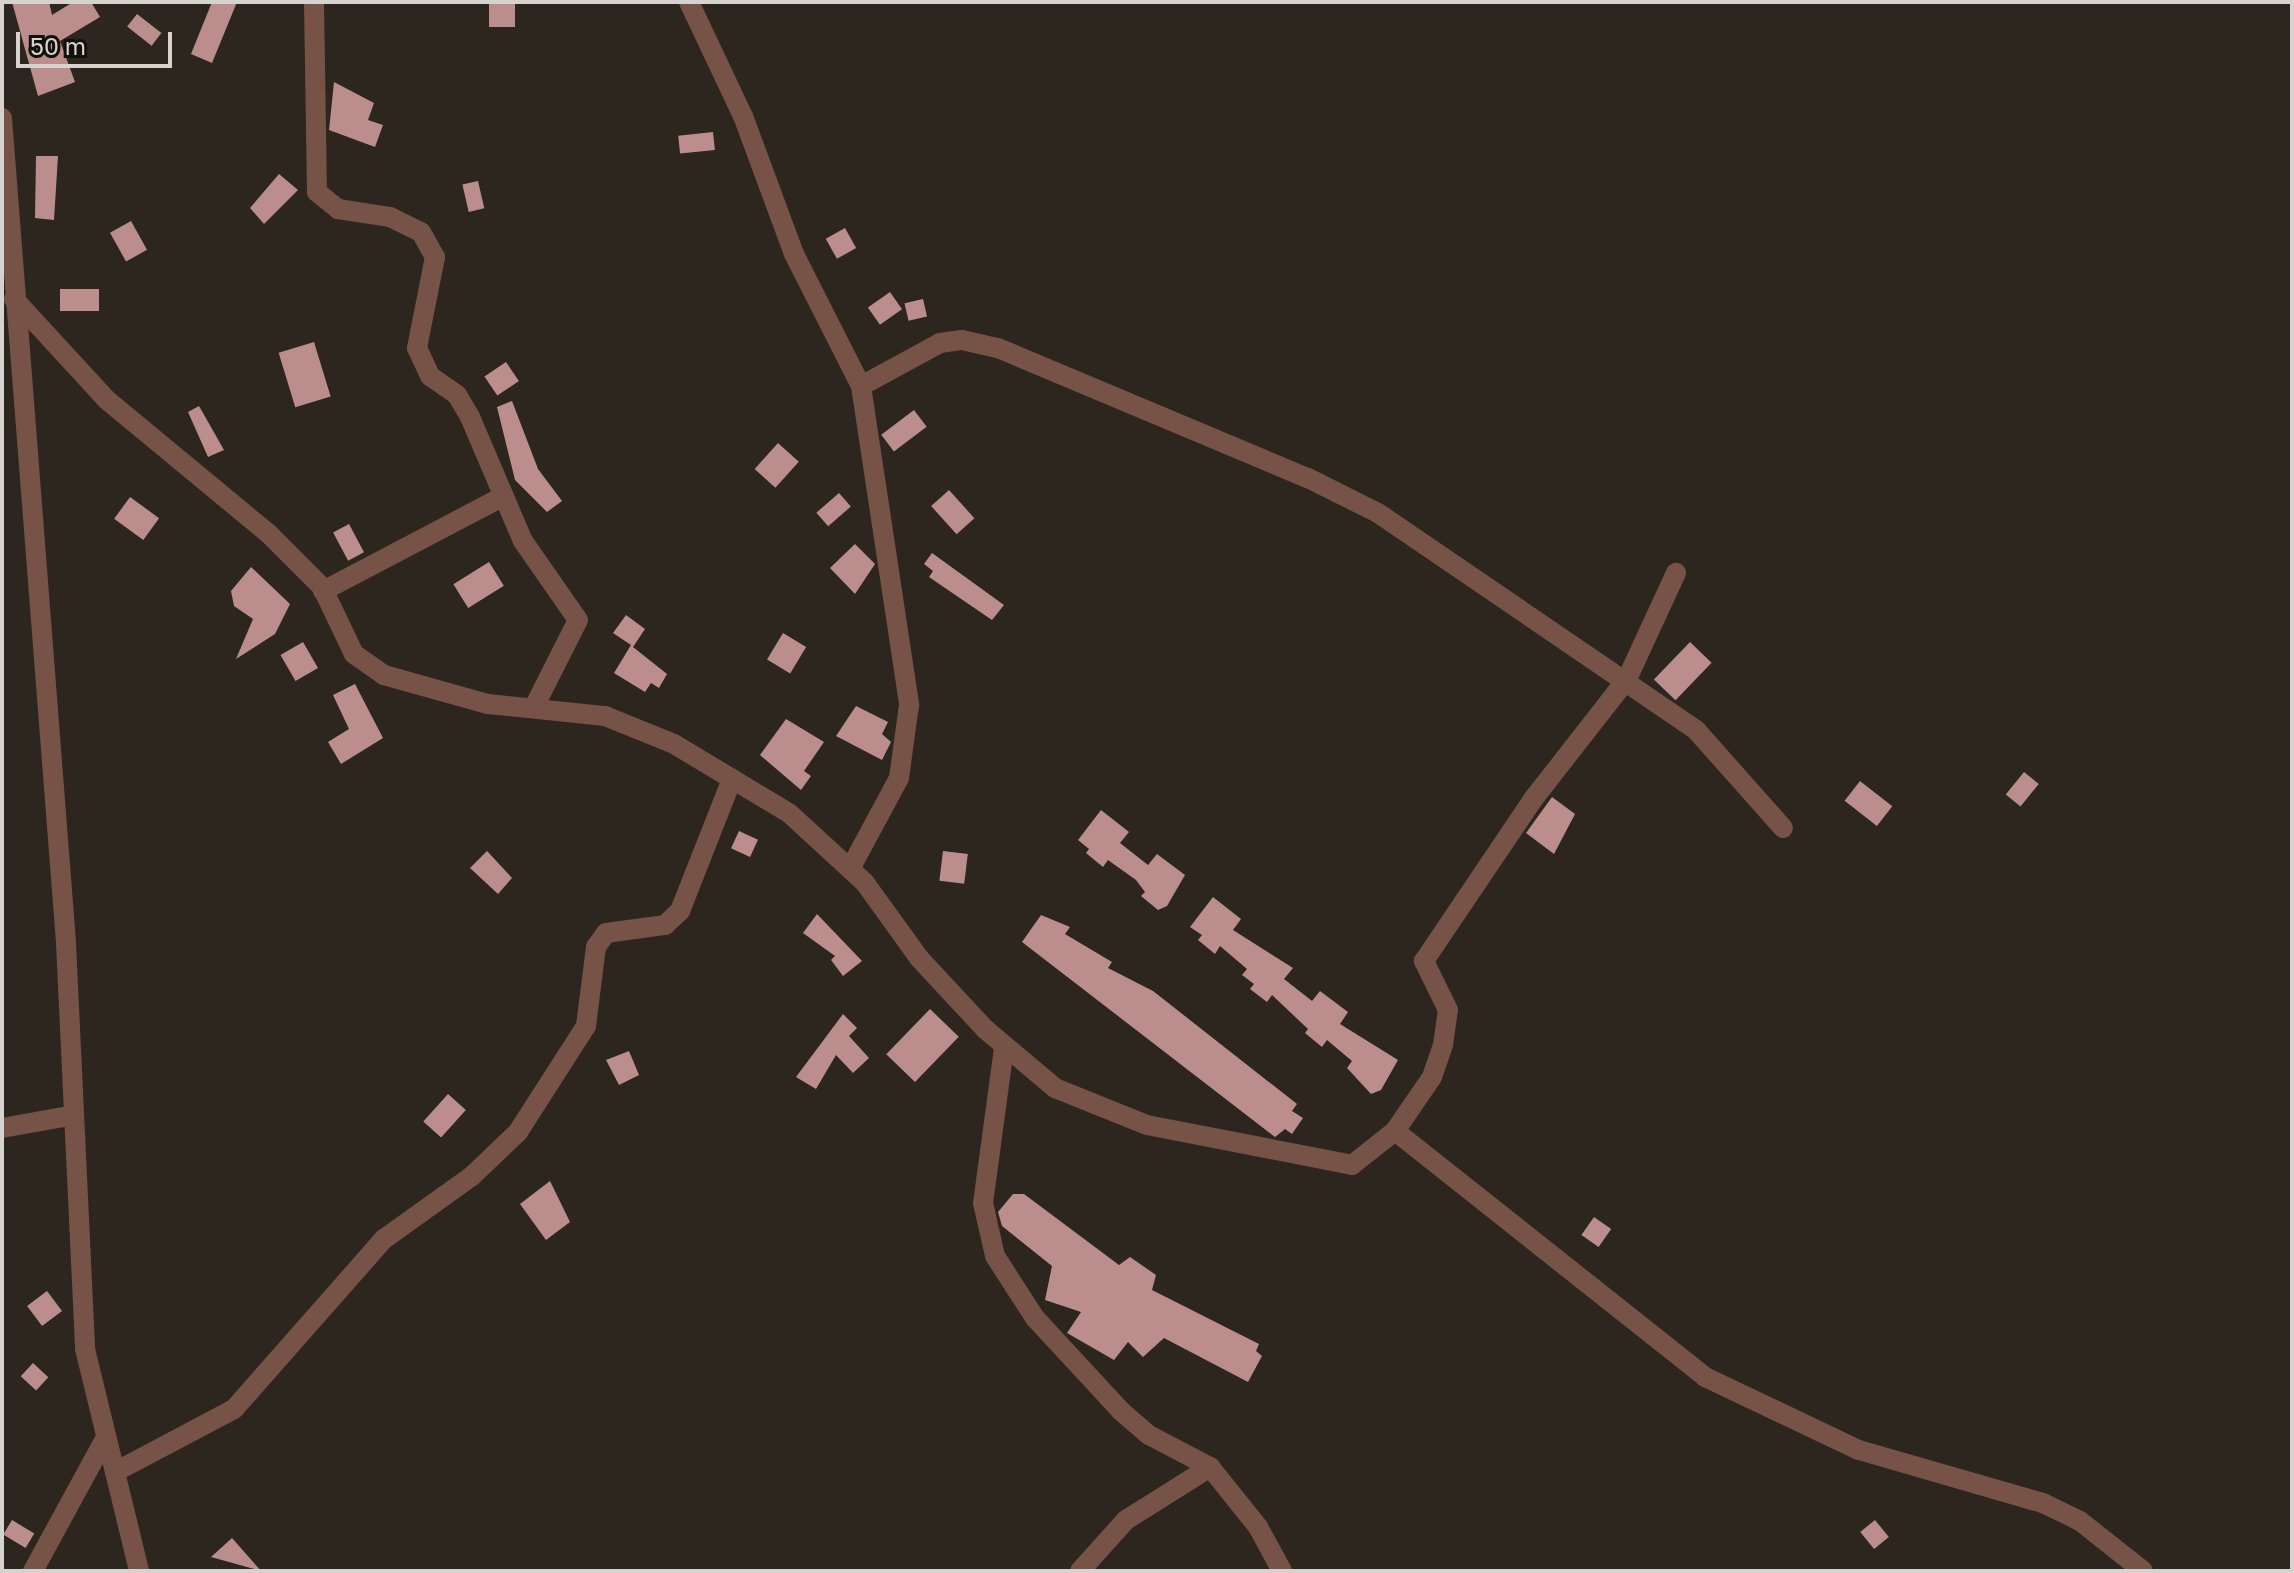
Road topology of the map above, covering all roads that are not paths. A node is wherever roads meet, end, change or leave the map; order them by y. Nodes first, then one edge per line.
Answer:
1 (314, 2) edge
2 (689, 2) edge
3 (2, 118) edge
4 (14, 299) junction
5 (861, 386) junction
6 (504, 496) junction
7 (1676, 573) dead end
8 (323, 591) junction
9 (1627, 679) junction
10 (535, 705) junction
11 (732, 779) junction
12 (1783, 828) dead end
13 (850, 869) junction
14 (1004, 1048) junction
15 (74, 1115) junction
16 (2, 1128) edge
17 (1395, 1131) junction
18 (106, 1437) junction
19 (1210, 1467) junction
20 (115, 1472) junction
21 (33, 1571) edge
22 (139, 1571) edge
23 (1080, 1571) edge
24 (1282, 1571) edge
25 (2143, 1571) edge

1 - 6 street
2 - 5 street
3 - 4 street
4 - 8 street
4 - 15 street
5 - 9 street
5 - 13 street
6 - 8 street
6 - 10 street
7 - 9 street
8 - 10 street
9 - 12 street
9 - 17 street
10 - 11 street
11 - 13 street
11 - 20 street
13 - 14 street
14 - 17 street
14 - 19 street
15 - 16 street
15 - 18 street
17 - 25 street
18 - 20 street
18 - 21 street
19 - 23 street
19 - 24 street
20 - 22 street

